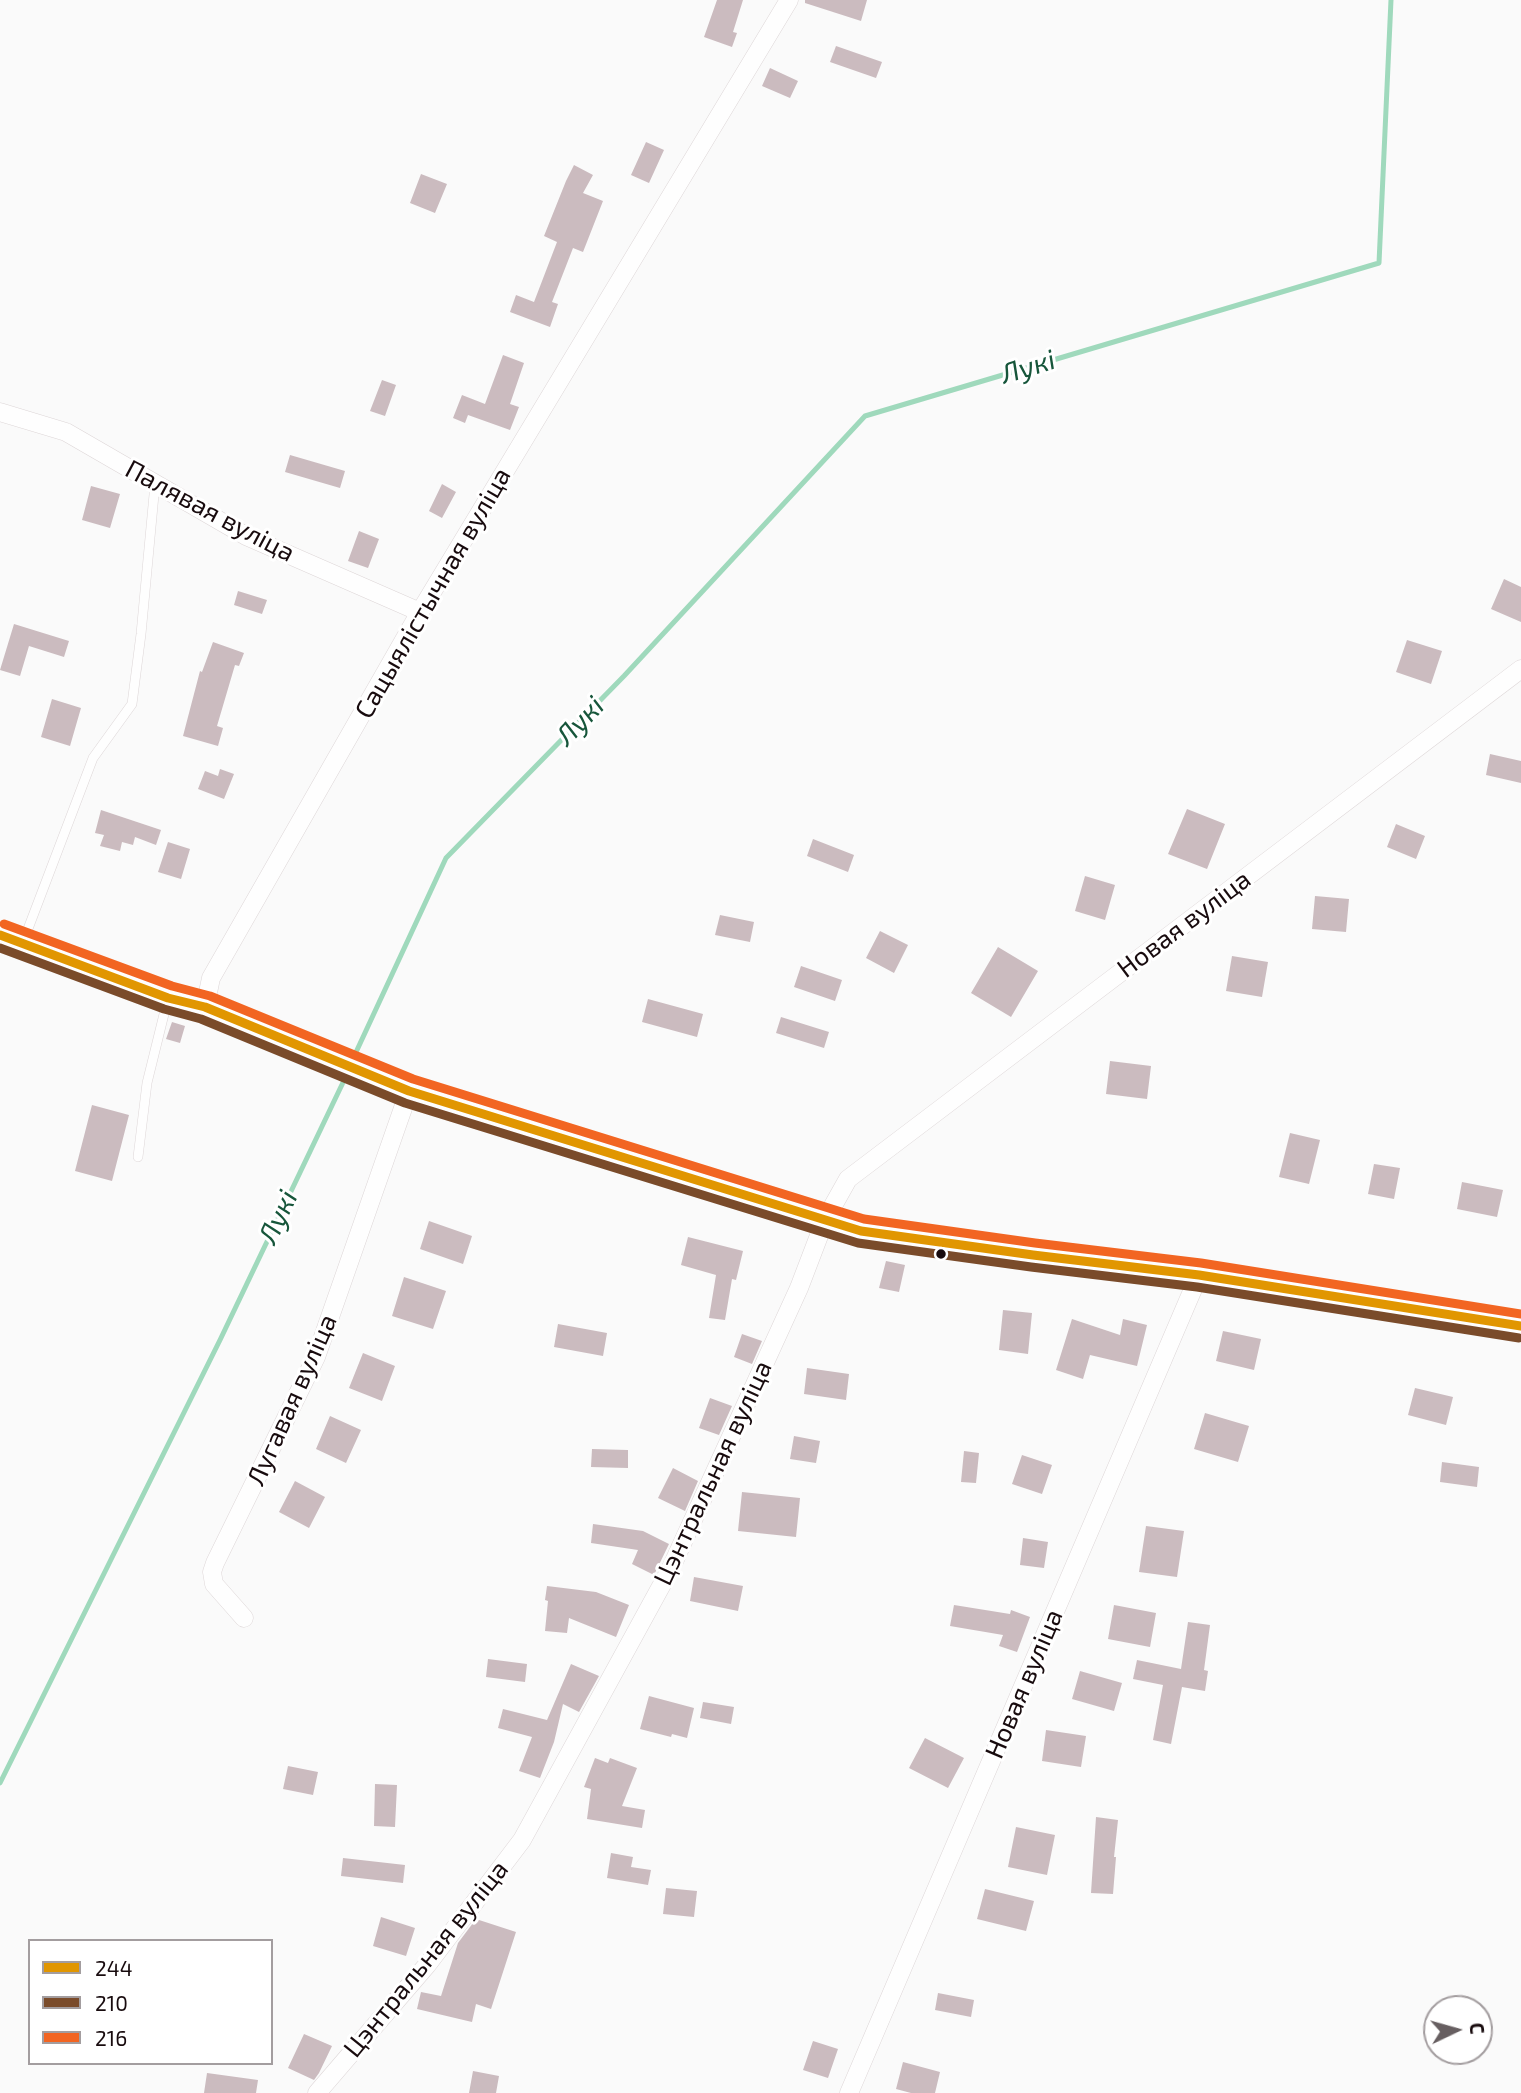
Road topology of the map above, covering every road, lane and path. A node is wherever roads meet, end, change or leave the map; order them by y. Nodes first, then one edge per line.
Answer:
1 (789, 0) edge
2 (0, 412) edge
3 (155, 482) junction
4 (420, 612) junction
5 (1521, 668) edge
6 (0, 935) edge
7 (23, 942) junction
8 (168, 998) junction
9 (205, 1007) junction
10 (409, 1091) junction
11 (138, 1157) dead end
12 (848, 1179) joint
13 (825, 1220) junction
14 (1199, 1275) junction
15 (1521, 1325) edge
16 (244, 1618) dead end
17 (317, 2093) edge
18 (849, 2093) edge

1 - 4 street, Сацыялістычная вуліца
2 - 3 street, Палявая вуліца
3 - 4 street, Палявая вуліца
3 - 7 lane
4 - 9 street, Сацыялістычная вуліца
5 - 12 street, Новая вуліца
6 - 7 street
7 - 8 street
8 - 9 street
8 - 11 lane
9 - 10 street
10 - 13 street
10 - 16 street, Лугавая вуліца
12 - 13 street, Цэнтральная вуліца
13 - 14 street
13 - 17 street, Цэнтральная вуліца
14 - 15 street
14 - 18 street, Новая вуліца

